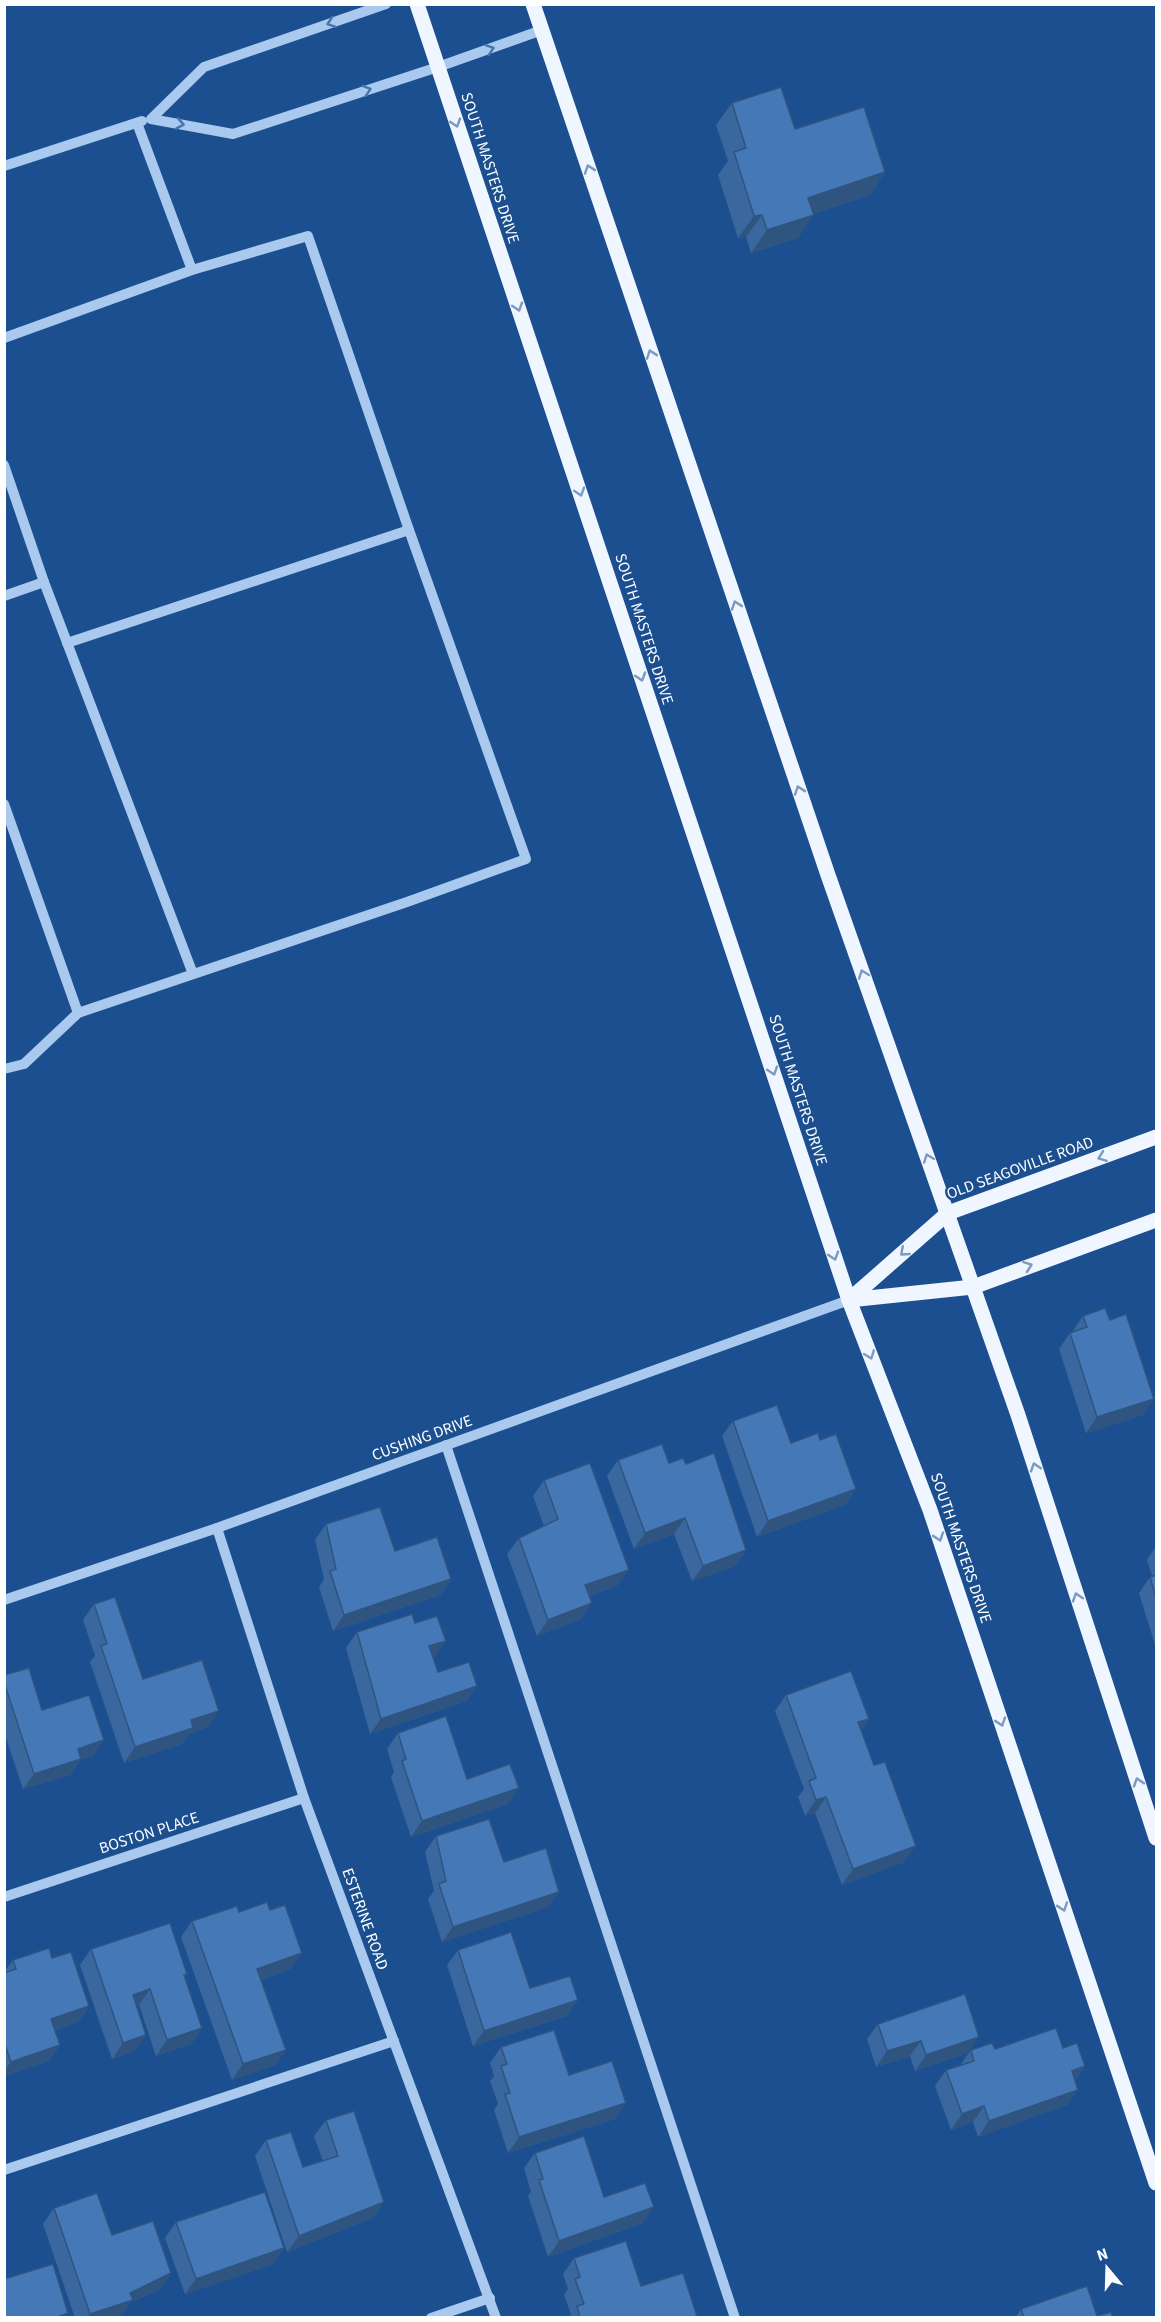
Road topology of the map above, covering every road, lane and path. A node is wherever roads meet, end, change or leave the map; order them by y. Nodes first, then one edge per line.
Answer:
1 (386, 4) edge
2 (417, 4) edge
3 (533, 4) edge
4 (542, 30) junction
5 (438, 67) junction
6 (151, 119) junction
7 (137, 123) junction
8 (4, 166) edge
9 (192, 270) junction
10 (4, 338) edge
11 (4, 465) edge
12 (409, 530) junction
13 (44, 582) junction
14 (4, 596) edge
15 (67, 643) junction
16 (4, 804) edge
17 (192, 974) junction
18 (78, 1012) junction
19 (4, 1069) edge
20 (1156, 1137) edge
21 (948, 1213) junction
22 (1156, 1220) edge
23 (973, 1287) junction
24 (849, 1300) junction
25 (446, 1445) junction
26 (217, 1528) junction
27 (4, 1600) edge
28 (304, 1797) junction
29 (1156, 1838) edge
30 (4, 1897) edge
31 (394, 2041) junction
32 (4, 2170) edge
33 (1156, 2183) edge
34 (490, 2298) junction
35 (431, 2318) edge
36 (496, 2318) edge
37 (735, 2318) edge

1 -> 6 street
2 - 5 main road, SOUTH MASTERS DRIVE
3 - 4 main road
5 -> 4 street
21 -> 4 main road
6 -> 5 street
5 -> 24 main road, SOUTH MASTERS DRIVE
6 - 7 street
7 - 8 street
7 - 9 street
9 - 10 street
9 - 12 street
11 - 13 street
12 - 15 street
12 - 17 street
13 - 14 street
13 - 15 street
15 - 17 street
16 - 18 street
17 - 18 street
18 - 19 street
20 -> 21 main road, OLD SEAGOVILLE ROAD
21 - 23 main road
21 -> 24 main road, OLD SEAGOVILLE ROAD
23 -> 22 main road
23 - 24 main road
29 -> 23 main road
24 - 25 street, CUSHING DRIVE
24 -> 33 main road, SOUTH MASTERS DRIVE
25 - 26 street, CUSHING DRIVE
25 - 37 street
26 - 27 street, CUSHING DRIVE
26 - 28 street, ESTERINE ROAD
28 - 30 street, BOSTON PLACE
28 - 31 street, ESTERINE ROAD
31 - 32 street
31 - 34 street, ESTERINE ROAD
34 - 35 street
34 - 36 street, ESTERINE ROAD

